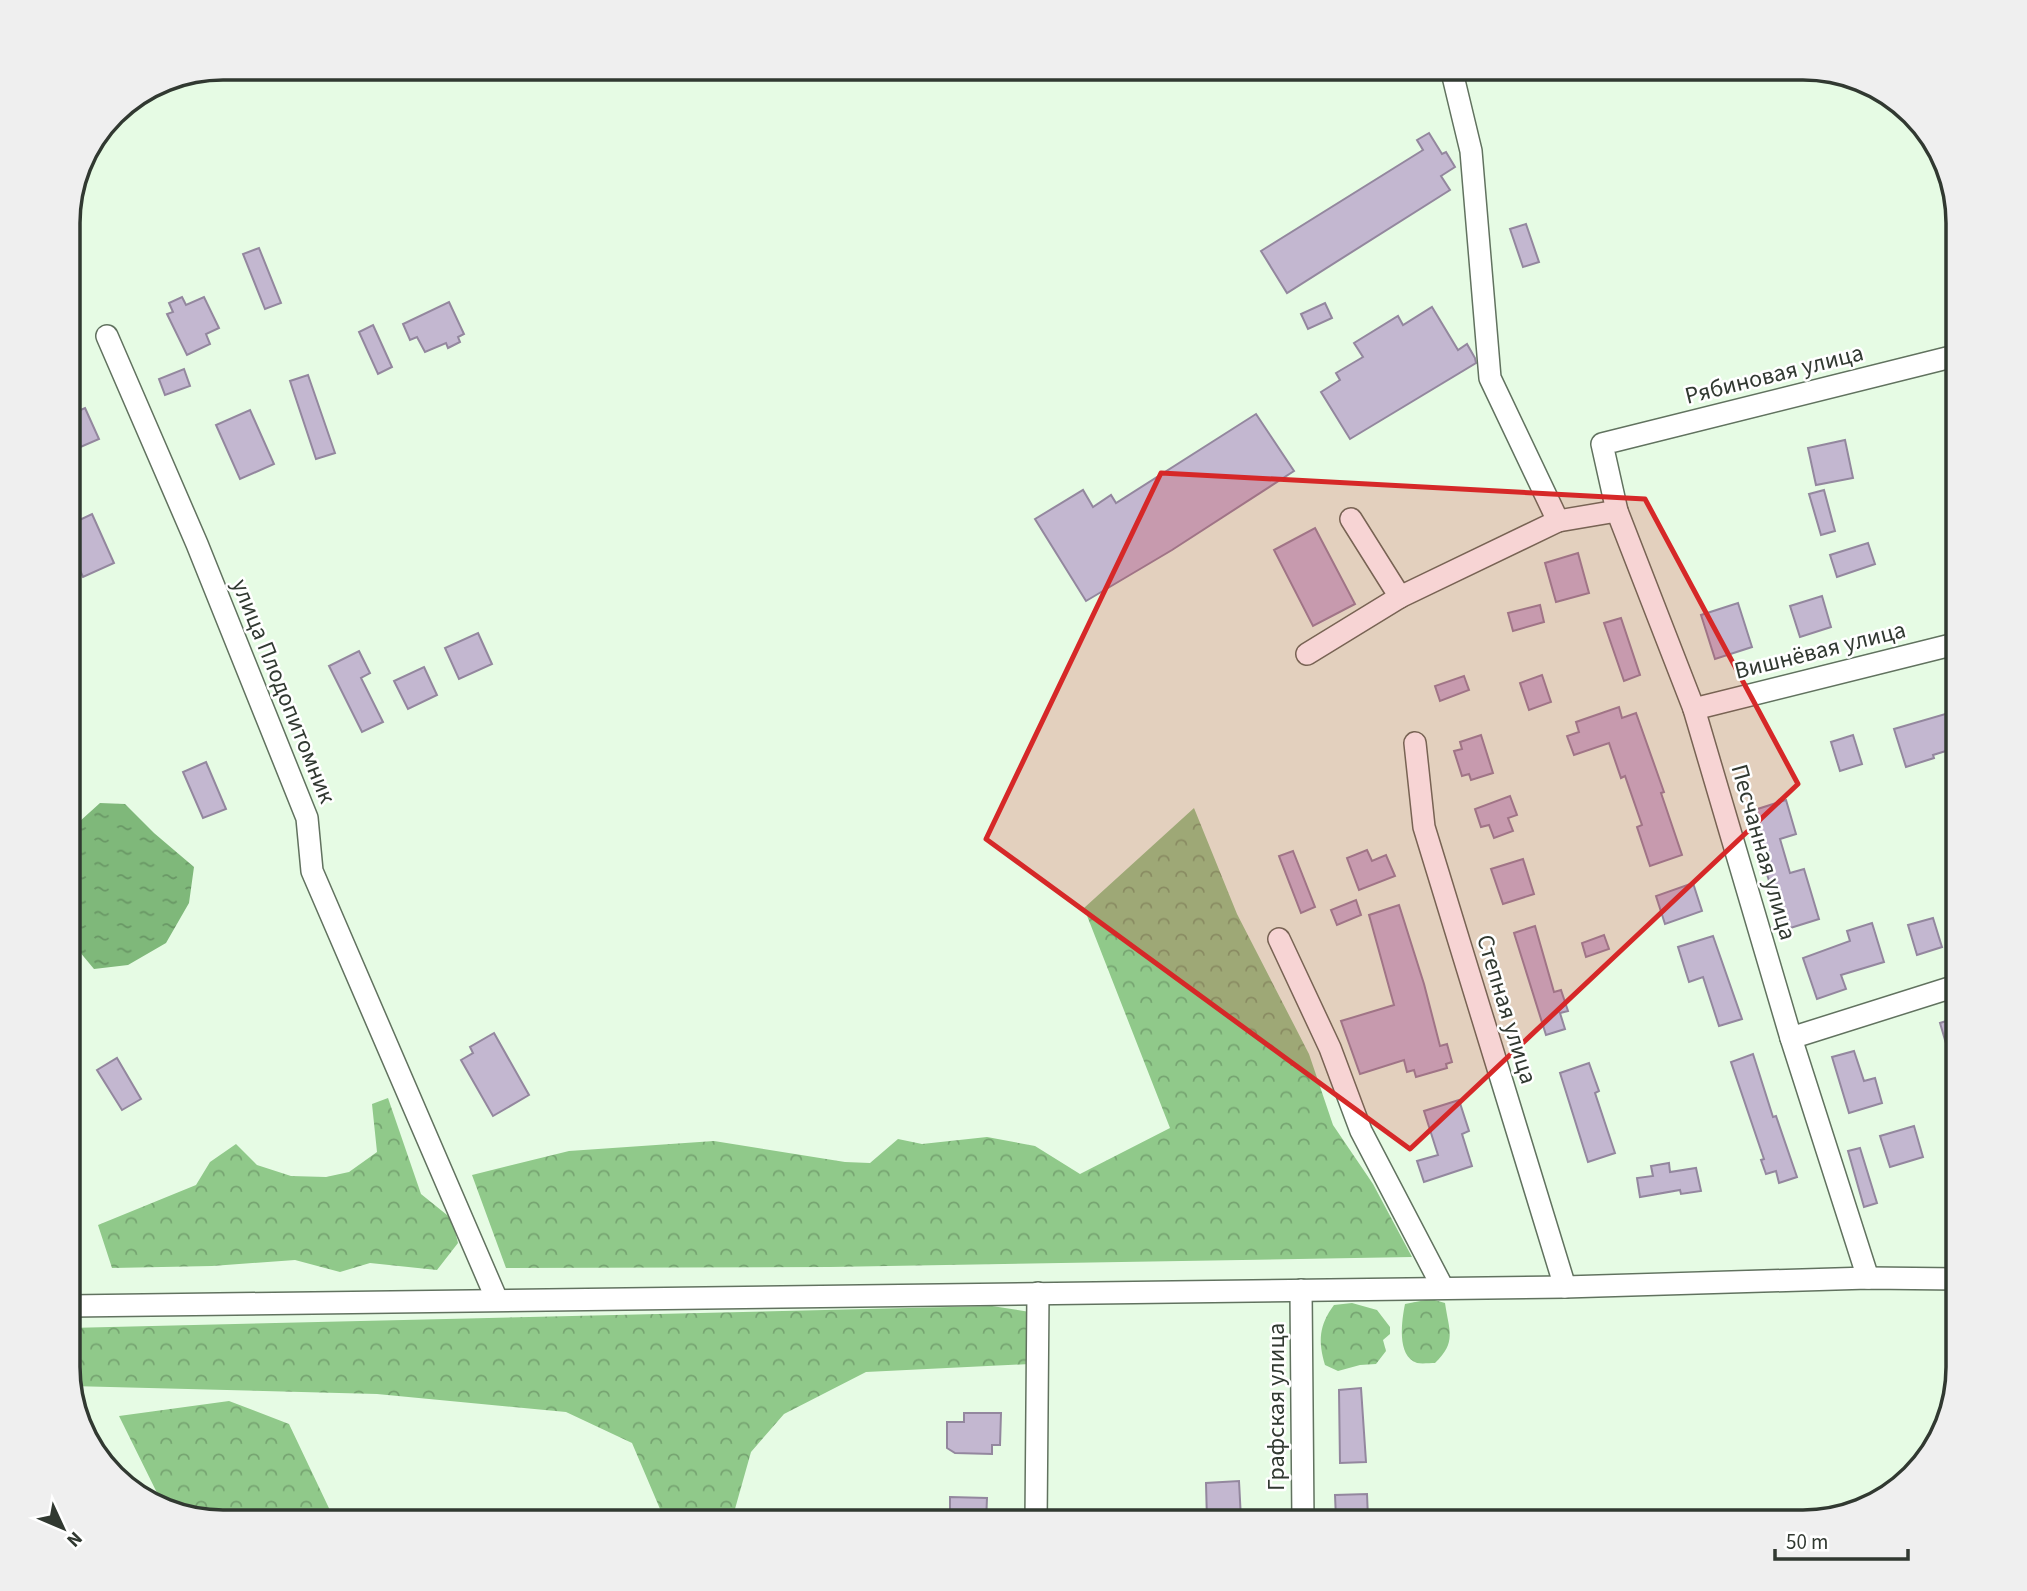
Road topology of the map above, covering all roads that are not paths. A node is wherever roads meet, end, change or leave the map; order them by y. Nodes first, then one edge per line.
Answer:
1 (1454, 80) edge
2 (107, 336) dead end
3 (1946, 358) edge
4 (1602, 444) joint
5 (1617, 511) junction
6 (1351, 519) dead end
7 (1558, 521) junction
8 (1401, 597) junction
9 (1946, 646) edge
10 (1307, 654) dead end
11 (1694, 709) junction
12 (1415, 743) dead end
13 (1279, 939) dead end
14 (1946, 989) edge
15 (1791, 1038) junction
16 (1868, 1278) junction
17 (1946, 1279) edge
18 (1564, 1287) junction
19 (1443, 1288) junction
20 (1301, 1290) junction
21 (1038, 1293) junction
22 (497, 1300) junction
23 (81, 1306) edge
24 (1036, 1510) edge
25 (1303, 1510) edge

1 - 7 street
2 - 22 street, улица Плодопитомник
3 - 4 street, Рябиновая улица
4 - 5 street, Песчанная улица
5 - 7 street
5 - 11 street, Песчанная улица
6 - 8 street
7 - 8 street
8 - 10 street
9 - 11 street, Вишнёвая улица
11 - 15 street, Песчанная улица
12 - 18 street, Степная улица
13 - 19 street
14 - 15 street
15 - 16 street, Песчанная улица
16 - 17 street
16 - 18 street
18 - 19 street
19 - 20 street
20 - 21 street
20 - 25 street, Графская улица
21 - 22 street
21 - 24 street
22 - 23 street

